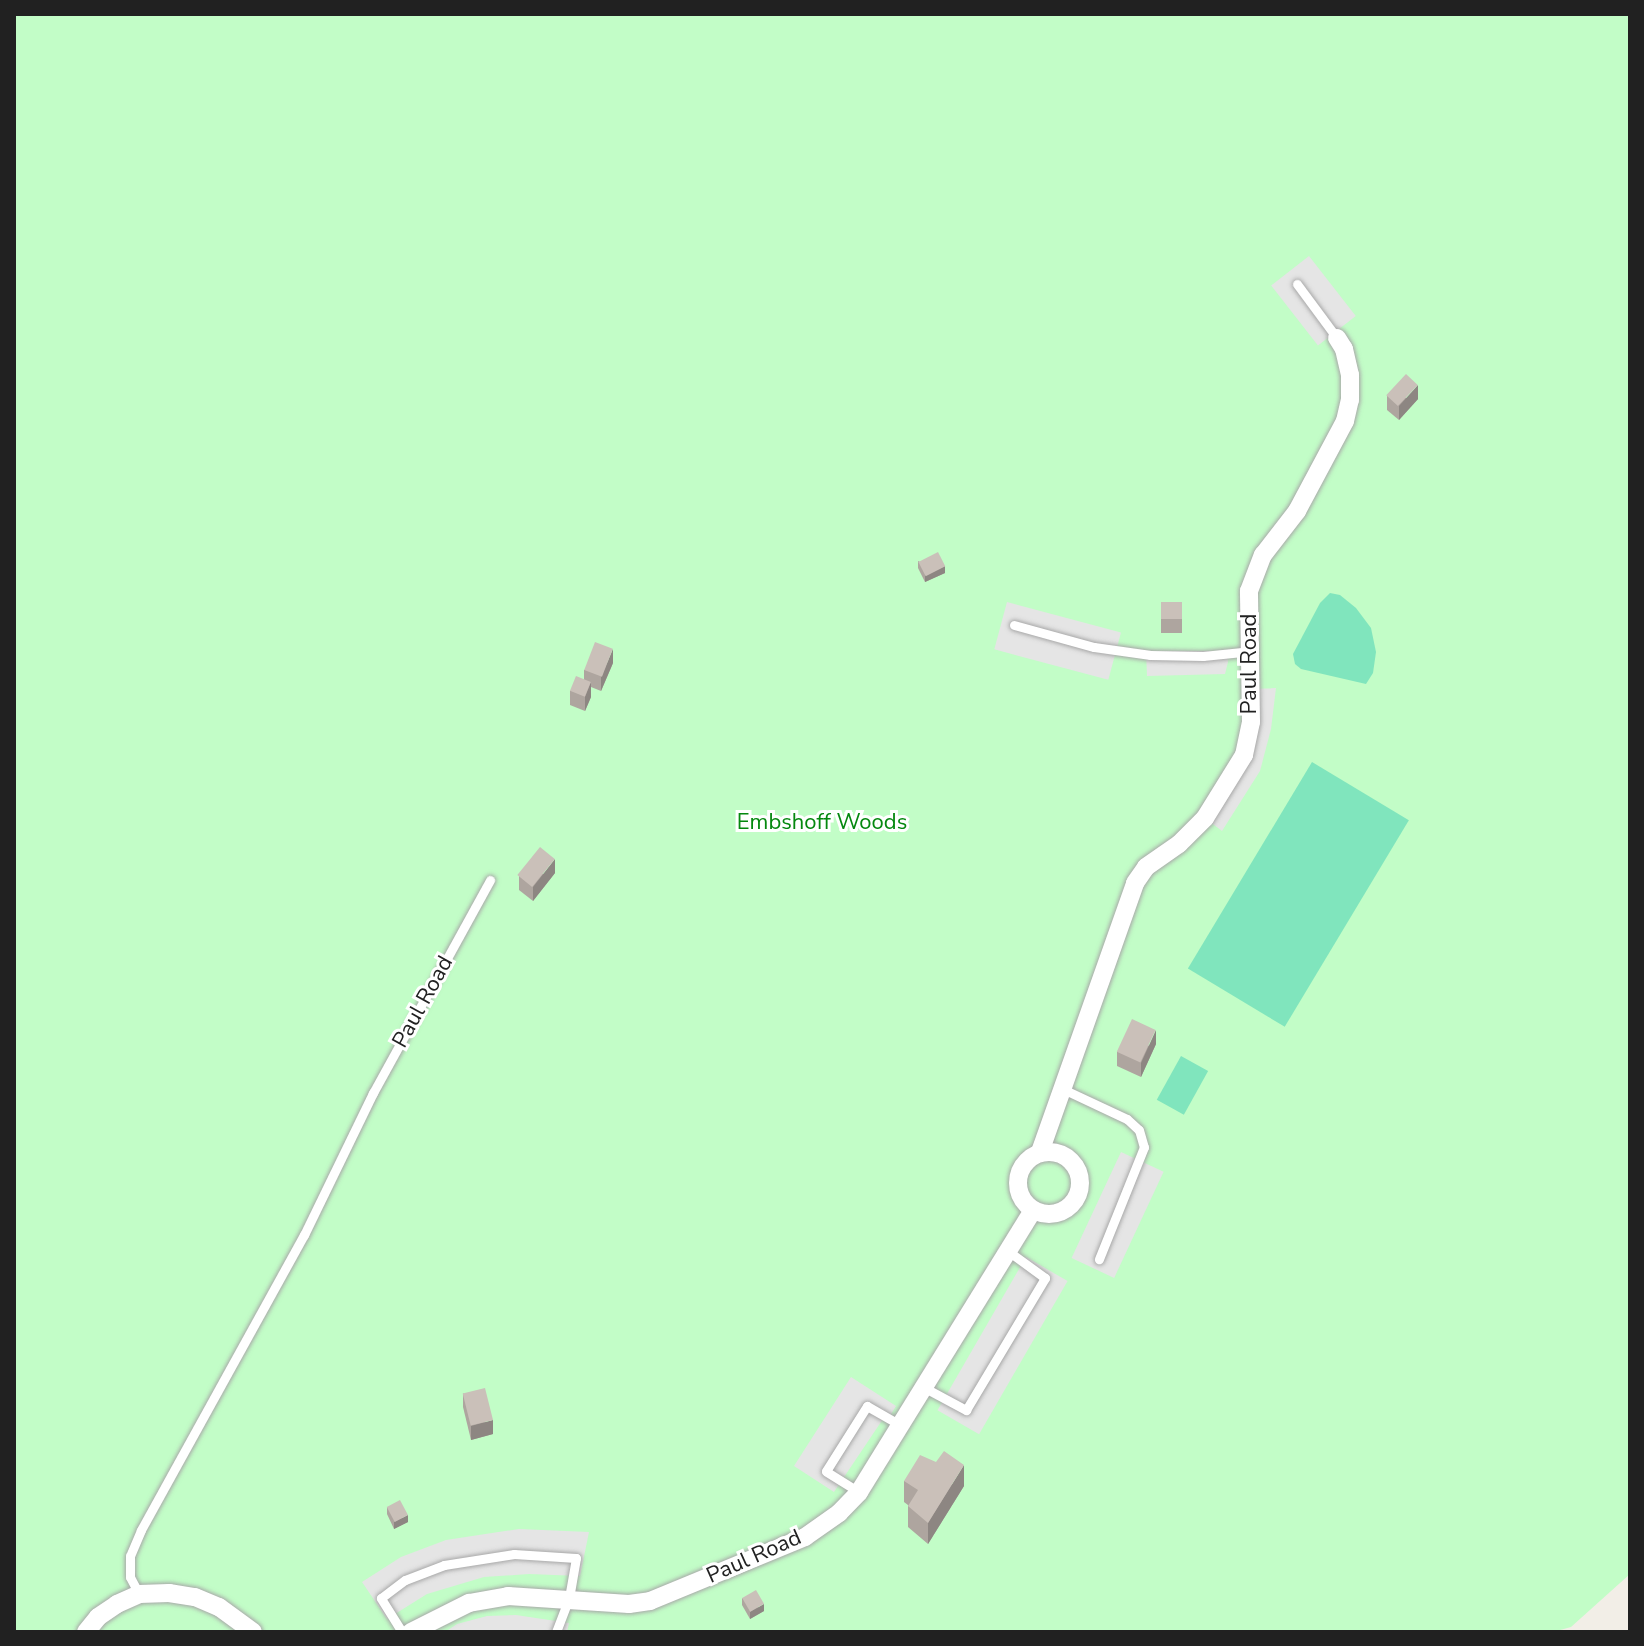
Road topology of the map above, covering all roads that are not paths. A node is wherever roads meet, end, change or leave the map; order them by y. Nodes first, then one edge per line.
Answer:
1 (1297, 284) dead end
2 (1337, 338) joint
3 (1014, 625) dead end
4 (1252, 651) junction
5 (490, 880) dead end
6 (1065, 1090) junction
7 (1040, 1152) junction
8 (1033, 1210) junction
9 (1008, 1251) junction
10 (1099, 1259) dead end
11 (925, 1388) junction
12 (902, 1426) junction
13 (859, 1492) junction
14 (139, 1594) junction
15 (569, 1598) junction
16 (86, 1632) edge
17 (253, 1632) edge
18 (402, 1632) edge
19 (411, 1632) edge
20 (556, 1632) edge

1 - 2 lane
2 - 4 street, Paul Road
3 - 4 lane
4 - 6 street, Paul Road
5 - 14 lane, Paul Road
6 - 7 street, Paul Road
6 - 10 lane
7 - 8 street, Paul Road
7 - 8 street
8 - 9 street, Paul Road
9 - 11 street, Paul Road
9 - 11 lane
11 - 12 street, Paul Road
12 - 13 street, Paul Road
12 - 13 lane
13 - 15 street, Paul Road
14 - 16 street
14 - 17 street
15 - 18 lane
15 - 19 street, Paul Road
15 - 20 lane

